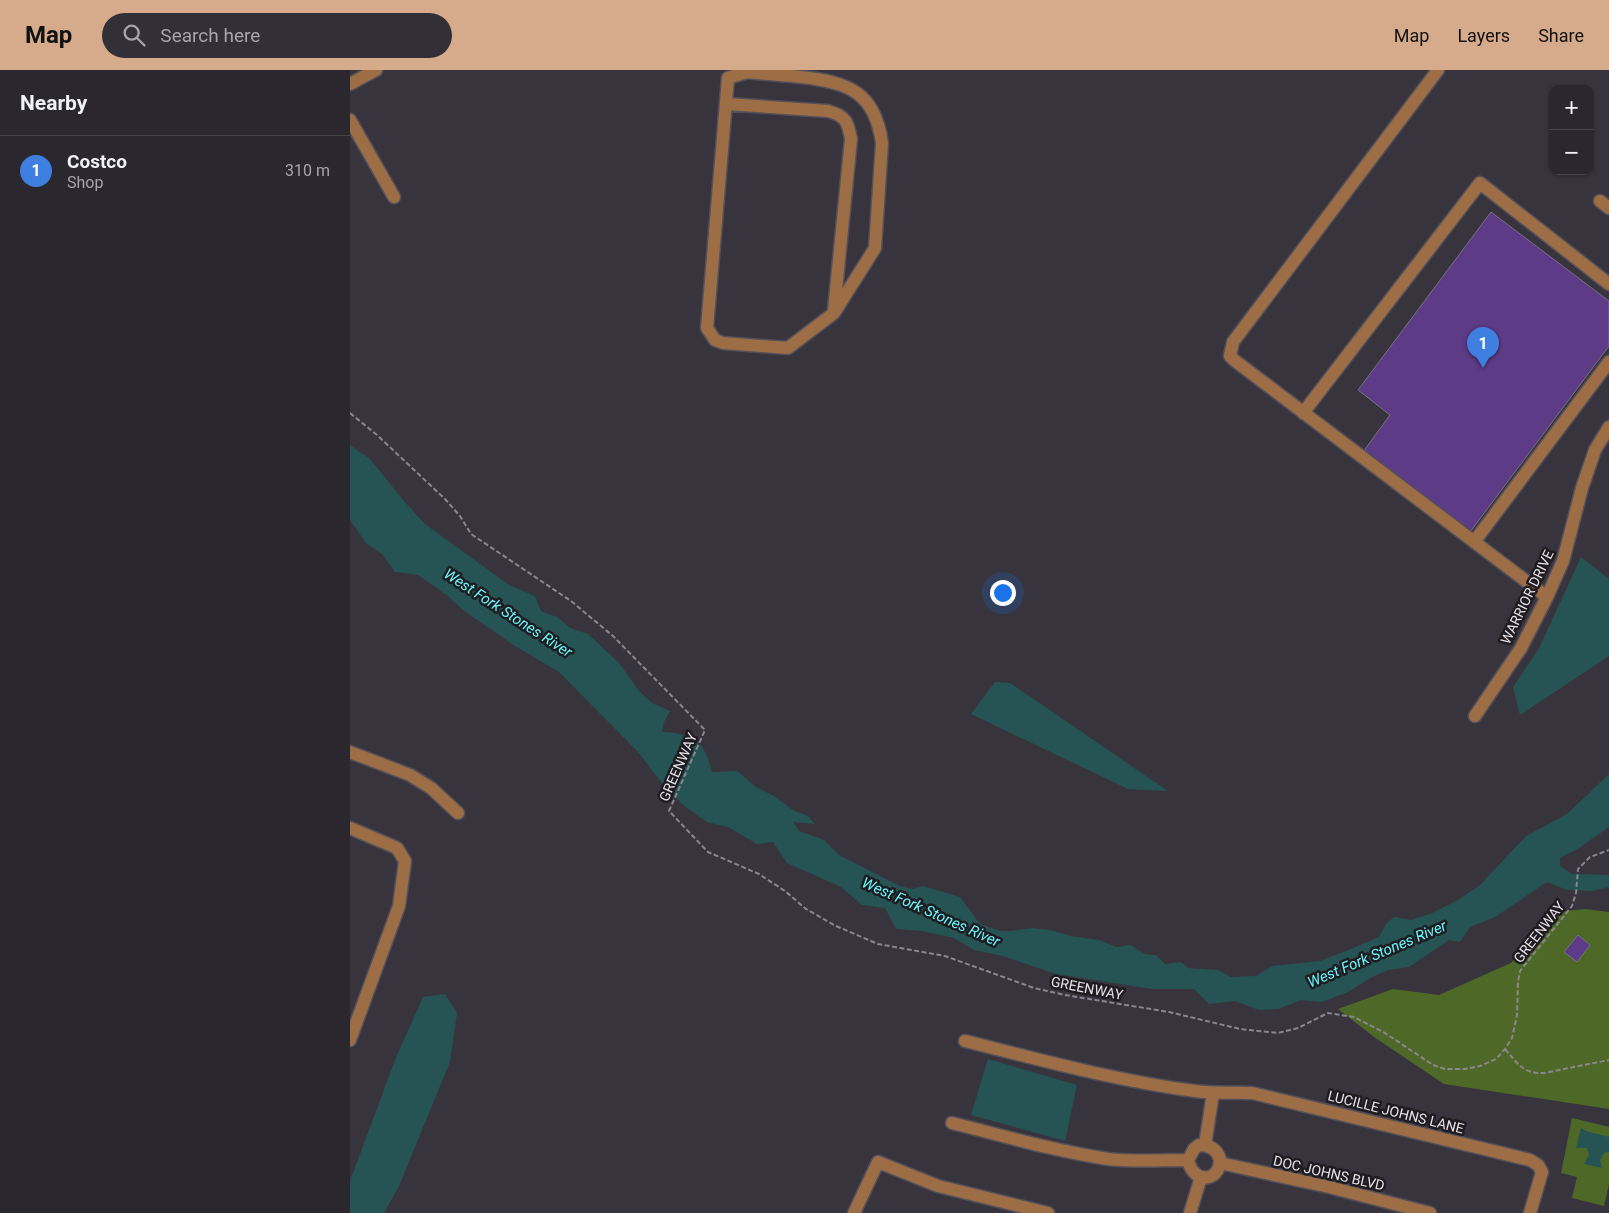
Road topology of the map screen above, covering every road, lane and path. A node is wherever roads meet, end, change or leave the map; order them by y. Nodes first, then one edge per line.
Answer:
1 (376, 70) edge
2 (1438, 70) edge
3 (776, 72) edge
4 (350, 84) edge
5 (726, 104) junction
6 (350, 120) edge
7 (394, 196) dead end
8 (1609, 284) edge
9 (834, 313) junction
10 (1609, 362) edge
11 (350, 413) edge
12 (1303, 413) junction
13 (1609, 427) edge
14 (1474, 542) junction
15 (1547, 597) junction
16 (1475, 716) dead end
17 (350, 752) edge
18 (458, 813) dead end
19 (350, 828) edge
20 (1609, 850) edge
21 (350, 1040) edge
22 (965, 1041) dead end
23 (1505, 1049) junction
24 (1609, 1060) edge
25 (1213, 1093) junction
26 (952, 1122) dead end
27 (1205, 1145) junction
28 (1188, 1160) junction
29 (1220, 1164) junction
30 (1201, 1177) junction
31 (854, 1213) edge
32 (1048, 1213) edge
33 (1190, 1213) edge
34 (1430, 1213) edge
35 (1530, 1213) edge

1 - 4 street
2 - 12 street
3 - 5 street
3 - 9 street
5 - 9 street
5 - 9 street
6 - 7 street
8 - 12 street
10 - 14 street
11 - 23 path, GREENWAY
12 - 14 street
13 - 15 street, WARRIOR DRIVE
14 - 15 street
15 - 16 street, WARRIOR DRIVE
17 - 18 street
19 - 21 street
20 - 23 path, GREENWAY
22 - 25 street, LUCILLE JOHNS LANE
23 - 24 path
25 - 27 street
25 - 35 street, LUCILLE JOHNS LANE
26 - 28 street
27 - 28 street
27 - 29 street
28 - 30 street
29 - 30 street
29 - 34 street, DOC JOHNS BLVD
30 - 33 street
31 - 32 street

